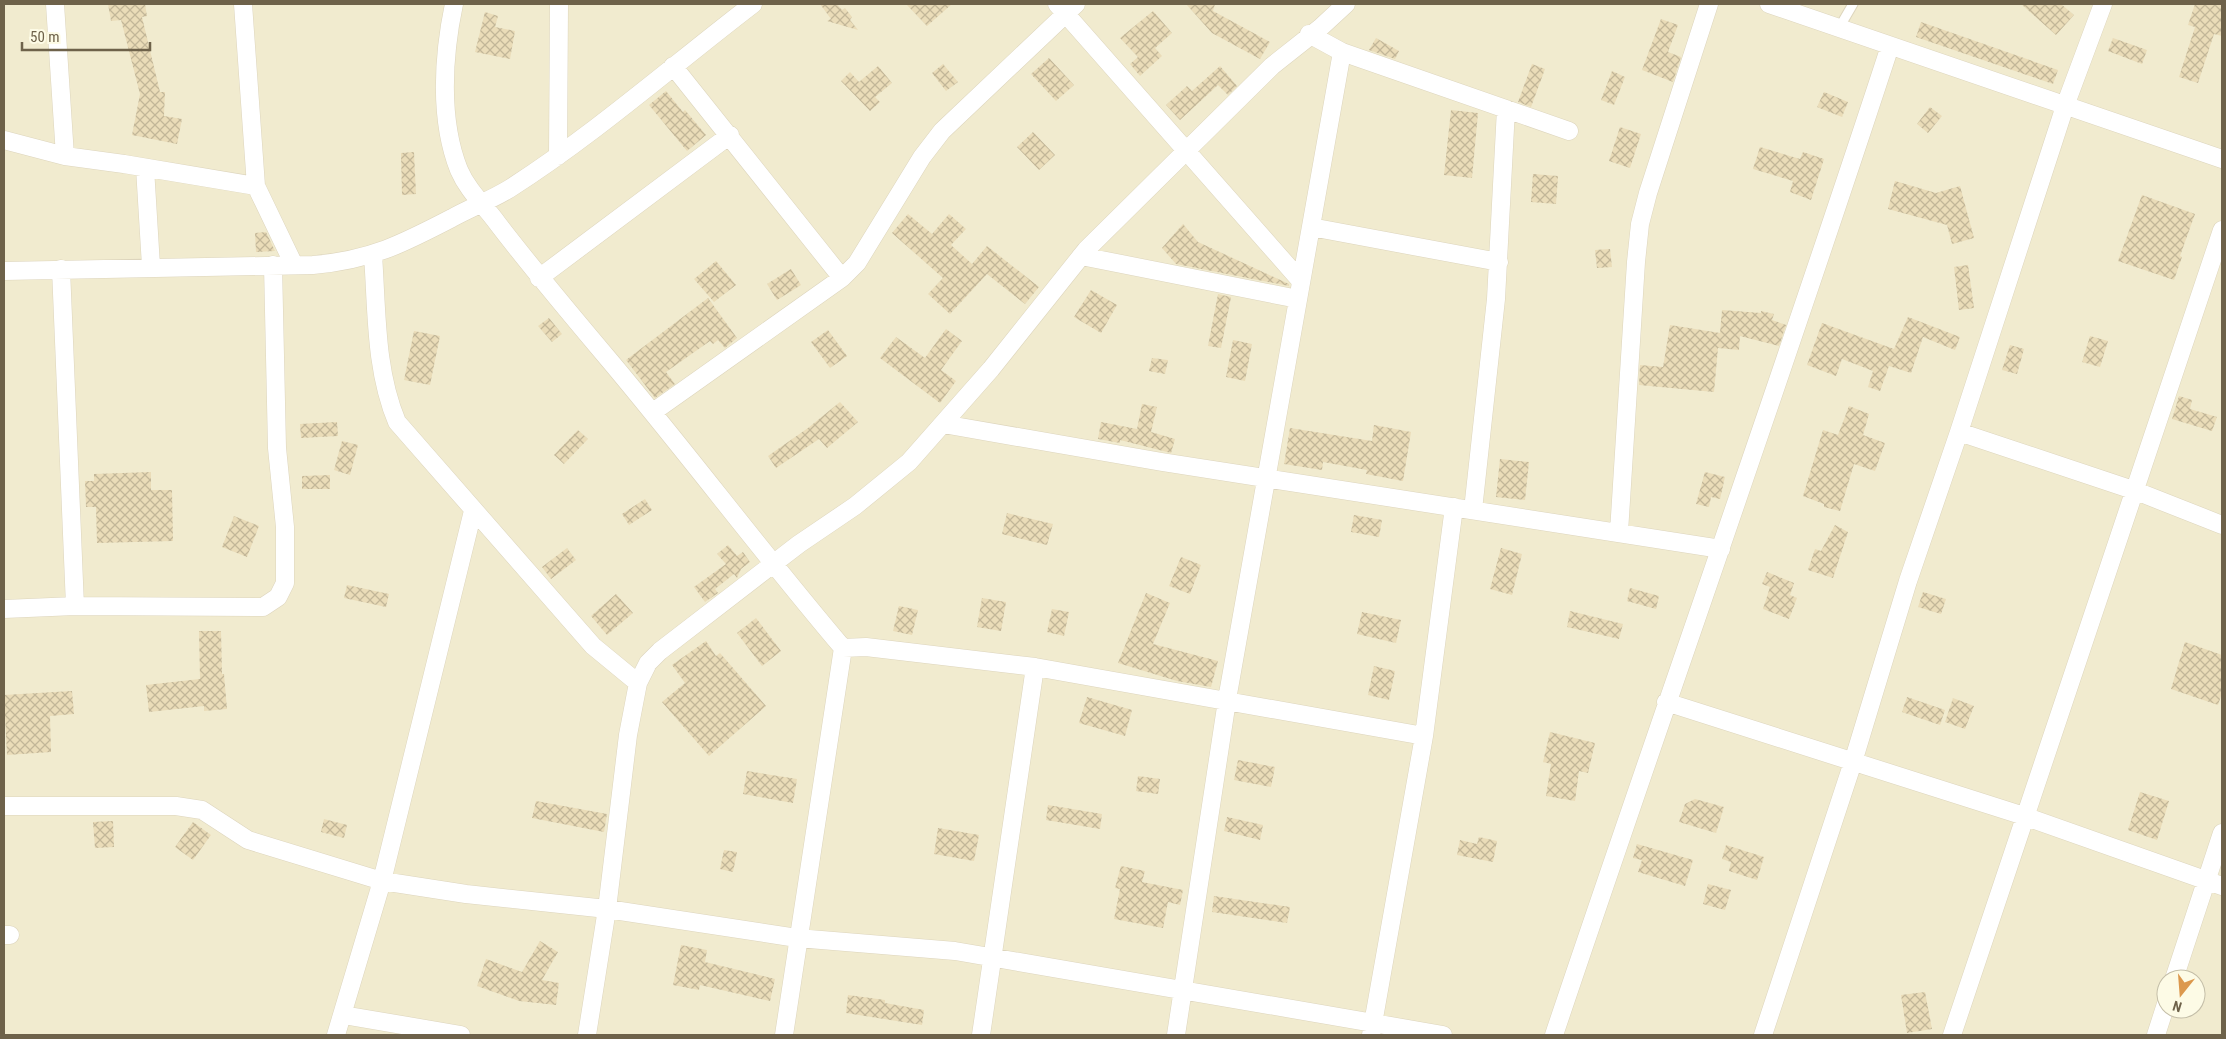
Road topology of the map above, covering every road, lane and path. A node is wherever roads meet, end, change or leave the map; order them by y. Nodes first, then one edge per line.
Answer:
1 (55, 4) edge
2 (243, 4) edge
3 (454, 4) edge
4 (559, 4) edge
5 (753, 4) edge
6 (1346, 4) edge
7 (1708, 4) edge
8 (1769, 4) edge
9 (1853, 4) edge
10 (2103, 4) edge
11 (1066, 7) edge
12 (1840, 28) junction
13 (1309, 34) junction
14 (1890, 46) junction
15 (1342, 52) junction
16 (673, 66) junction
17 (2065, 106) junction
18 (1506, 109) junction
19 (1569, 131) dead end
20 (730, 135) junction
21 (4, 140) edge
22 (1186, 151) junction
23 (65, 156) junction
24 (558, 156) junction
25 (2222, 159) edge
26 (145, 168) junction
27 (256, 186) junction
28 (482, 202) junction
29 (1311, 227) junction
30 (2222, 230) edge
31 (373, 255) junction
32 (1081, 256) junction
33 (1499, 262) junction
34 (272, 265) junction
35 (294, 265) junction
36 (151, 266) junction
37 (61, 270) junction
38 (4, 271) edge
39 (539, 278) junction
40 (842, 278) junction
41 (1300, 280) junction
42 (1298, 299) junction
43 (653, 412) junction
44 (942, 424) junction
45 (1959, 432) junction
46 (1266, 479) junction
47 (2136, 491) junction
48 (1454, 507) junction
49 (1473, 510) junction
50 (473, 511) junction
51 (2222, 525) edge
52 (1619, 532) junction
53 (1721, 549) junction
54 (773, 566) junction
55 (75, 606) junction
56 (4, 609) edge
57 (843, 648) junction
58 (1035, 667) junction
59 (638, 683) junction
60 (1226, 701) junction
61 (1666, 702) junction
62 (1424, 736) junction
63 (1853, 762) junction
64 (4, 806) edge
65 (2026, 817) junction
66 (2222, 833) edge
67 (382, 880) junction
68 (2215, 883) edge
69 (606, 909) junction
70 (797, 938) junction
71 (993, 957) junction
72 (2178, 969) edge
73 (1182, 990) junction
74 (344, 1015) junction
75 (2161, 1019) edge
76 (1372, 1029) edge
77 (336, 1035) edge
78 (461, 1035) edge
79 (587, 1035) edge
80 (784, 1035) edge
81 (981, 1035) edge
82 (1176, 1035) edge
83 (1443, 1035) edge
84 (1554, 1035) edge
85 (1763, 1035) edge
86 (1952, 1035) edge
87 (2156, 1035) edge

1 - 23 street
2 - 27 street
3 - 28 street
4 - 24 street
5 - 16 street
6 - 13 street
7 - 52 street
8 - 12 street
9 - 12 lane
10 - 17 street
11 - 22 street
11 - 40 street
12 - 14 street
13 - 15 street
13 - 22 street
14 - 17 street
14 - 53 street
15 - 18 street
15 - 29 street
16 - 20 street
16 - 24 street
17 - 25 street
17 - 45 street
18 - 19 street
18 - 33 street
20 - 39 street
20 - 40 street
21 - 23 street
22 - 32 street
22 - 41 street
23 - 26 street
24 - 28 street
26 - 27 street
26 - 36 street
27 - 35 street
28 - 31 street
28 - 39 street
29 - 33 street
29 - 41 street
30 - 47 street
31 - 35 street
31 - 50 street
32 - 42 street
32 - 44 street
33 - 49 street
34 - 35 street
34 - 36 street
34 - 55 street
36 - 37 street
37 - 38 street
37 - 55 street
39 - 43 street
40 - 43 street
41 - 42 street
42 - 46 street
43 - 54 street
44 - 46 street
44 - 54 street
45 - 47 street
45 - 63 street
46 - 48 street
46 - 60 street
47 - 51 street
47 - 65 street
48 - 49 street
48 - 62 street
49 - 52 street
50 - 59 street
50 - 67 street
52 - 53 street
53 - 61 street
54 - 57 street
54 - 59 street
55 - 56 street
57 - 58 street
57 - 70 street
58 - 60 street
58 - 71 street
59 - 69 street
60 - 62 street
60 - 73 street
61 - 63 street
61 - 84 street
62 - 76 street
63 - 65 street
63 - 85 street
64 - 67 street
65 - 68 street
65 - 86 street
66 - 68 street
67 - 69 street
67 - 74 street
68 - 72 street
69 - 70 street
69 - 79 street
70 - 71 street
70 - 80 street
71 - 73 street
71 - 81 street
73 - 76 street
73 - 82 street
74 - 77 street
74 - 78 street
75 - 87 street
76 - 83 street

